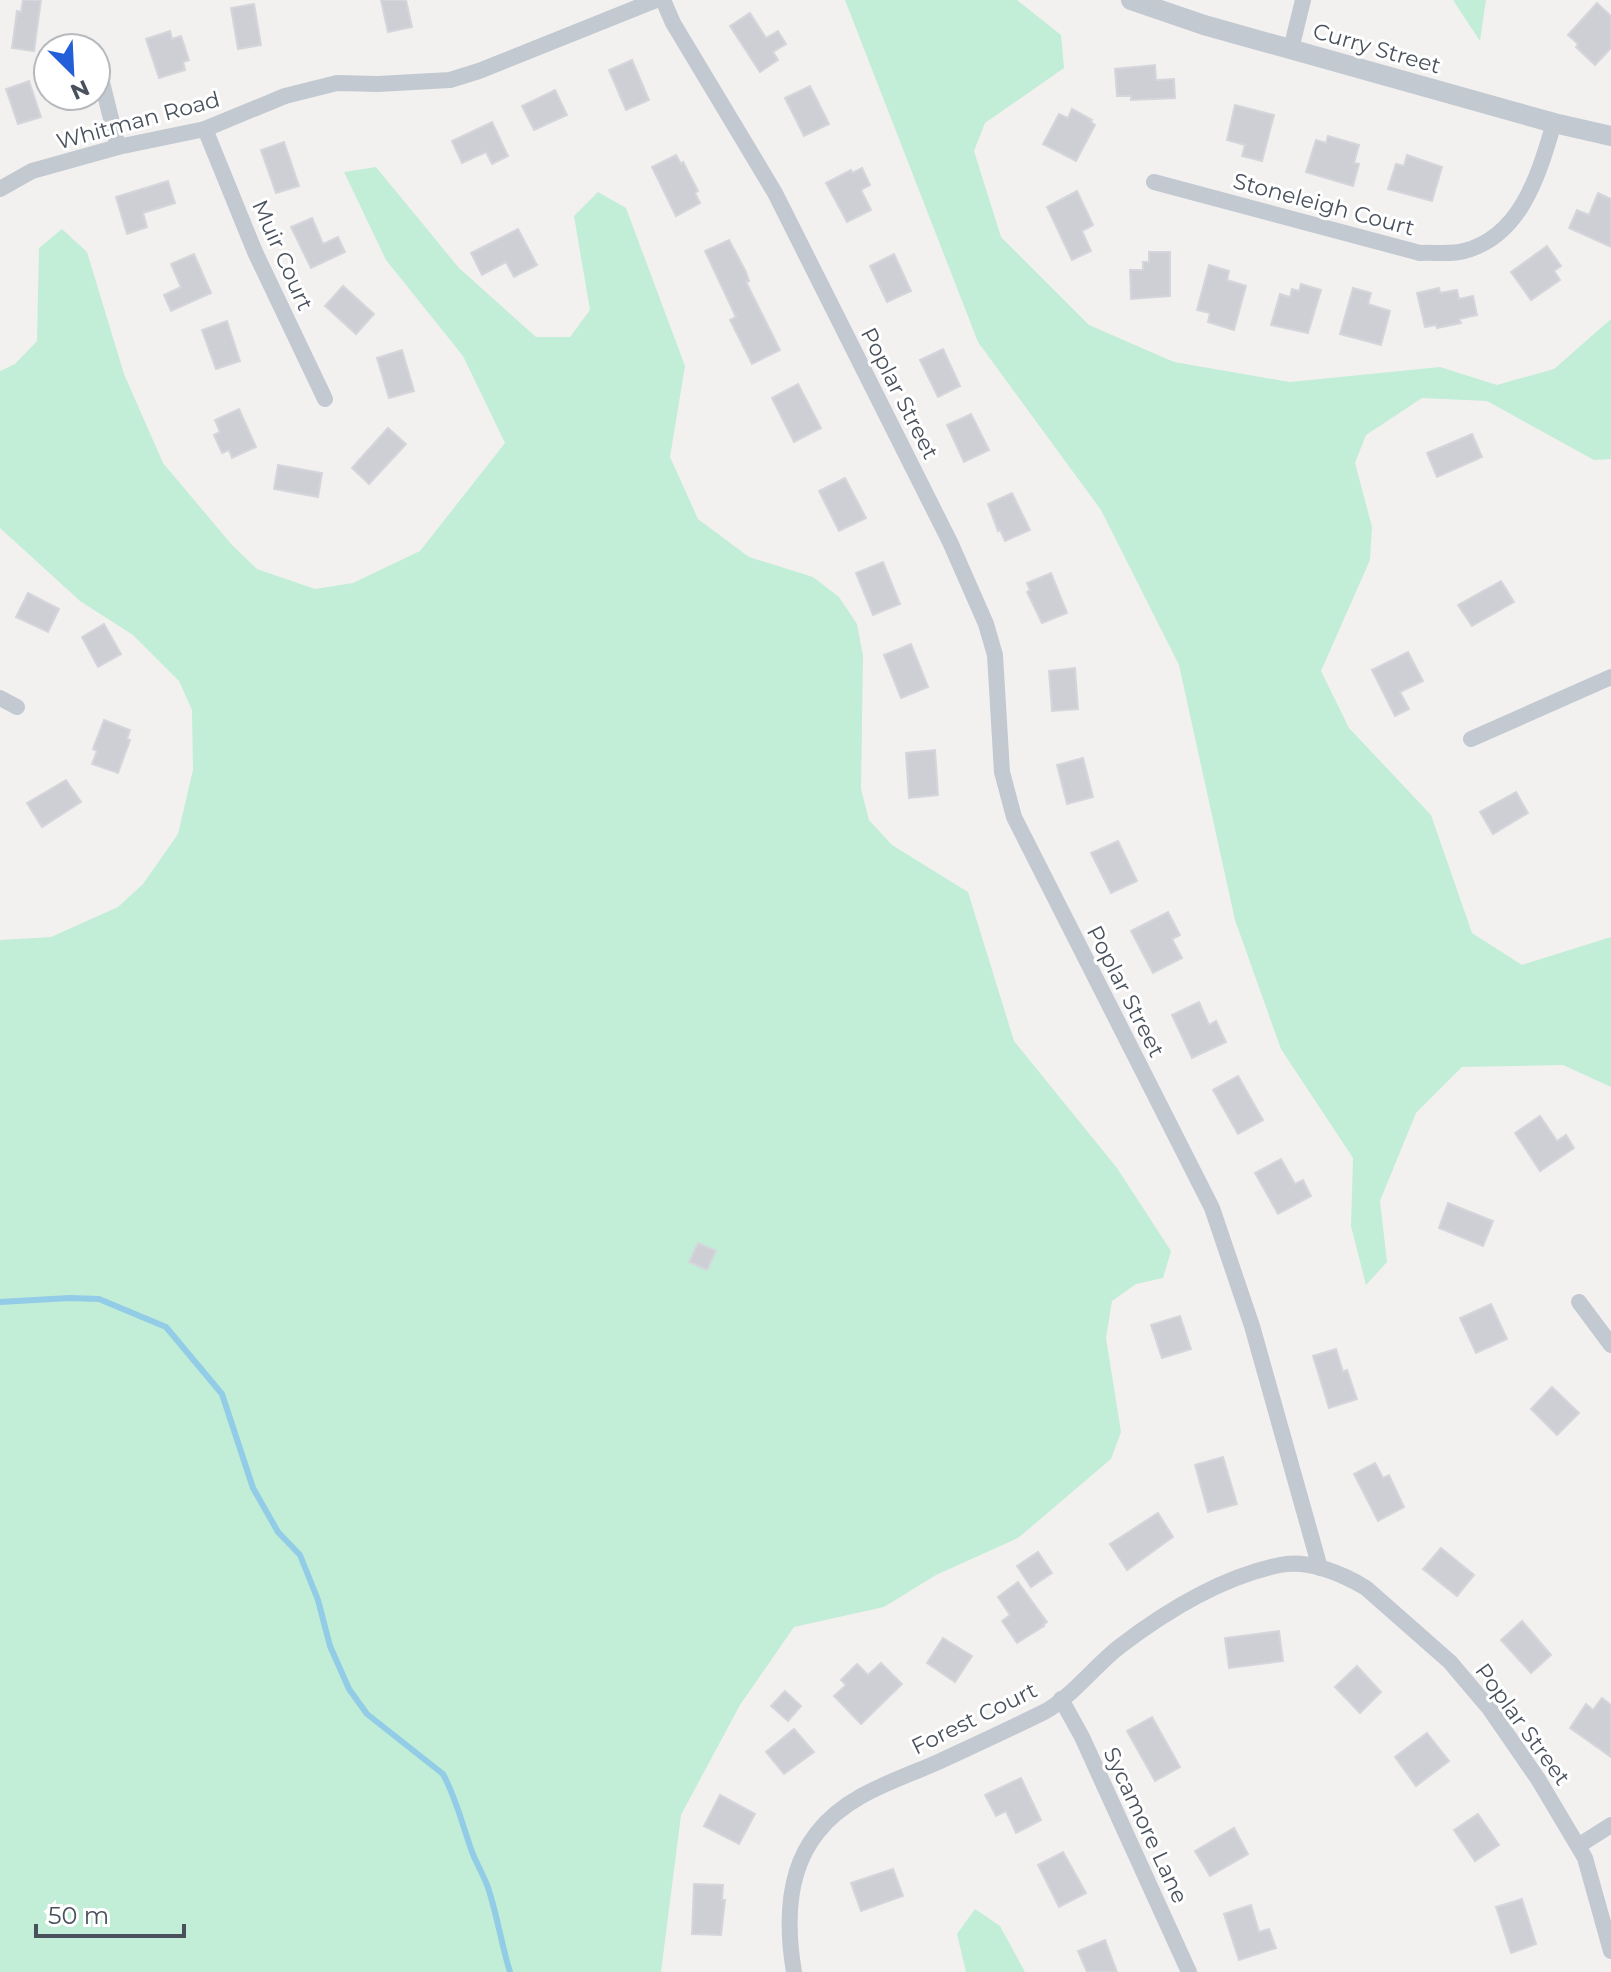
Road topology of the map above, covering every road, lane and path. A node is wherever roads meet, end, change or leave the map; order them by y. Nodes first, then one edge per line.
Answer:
1 (656, 0) edge
2 (663, 0) edge
3 (1131, 0) edge
4 (1303, 0) edge
5 (1291, 49) junction
6 (109, 112) edge
7 (1554, 123) junction
8 (205, 129) junction
9 (1611, 136) edge
10 (118, 147) junction
11 (1154, 182) dead end
12 (0, 189) edge
13 (325, 399) dead end
14 (1611, 677) edge
15 (0, 698) edge
16 (17, 707) dead end
17 (1471, 739) dead end
18 (1579, 1302) dead end
19 (1611, 1345) edge
20 (1320, 1568) junction
21 (1061, 1699) junction
22 (1611, 1825) edge
23 (1578, 1846) junction
24 (1611, 1951) edge
25 (794, 1972) edge
26 (1189, 1972) edge

1 - 8 street, Whitman Road
2 - 20 street, Poplar Street
3 - 5 street, Curry Street
4 - 5 street
5 - 7 street, Curry Street
6 - 10 street
7 - 9 street, Curry Street
7 - 11 street, Stoneleigh Court
8 - 10 street, Whitman Road
8 - 13 street, Muir Court
10 - 12 street, Whitman Road
14 - 17 street
15 - 16 street
18 - 19 street
20 - 21 street, Forest Court
20 - 23 street, Poplar Street
21 - 25 street, Forest Court
21 - 26 street, Sycamore Lane
22 - 23 street
23 - 24 street, Poplar Street

